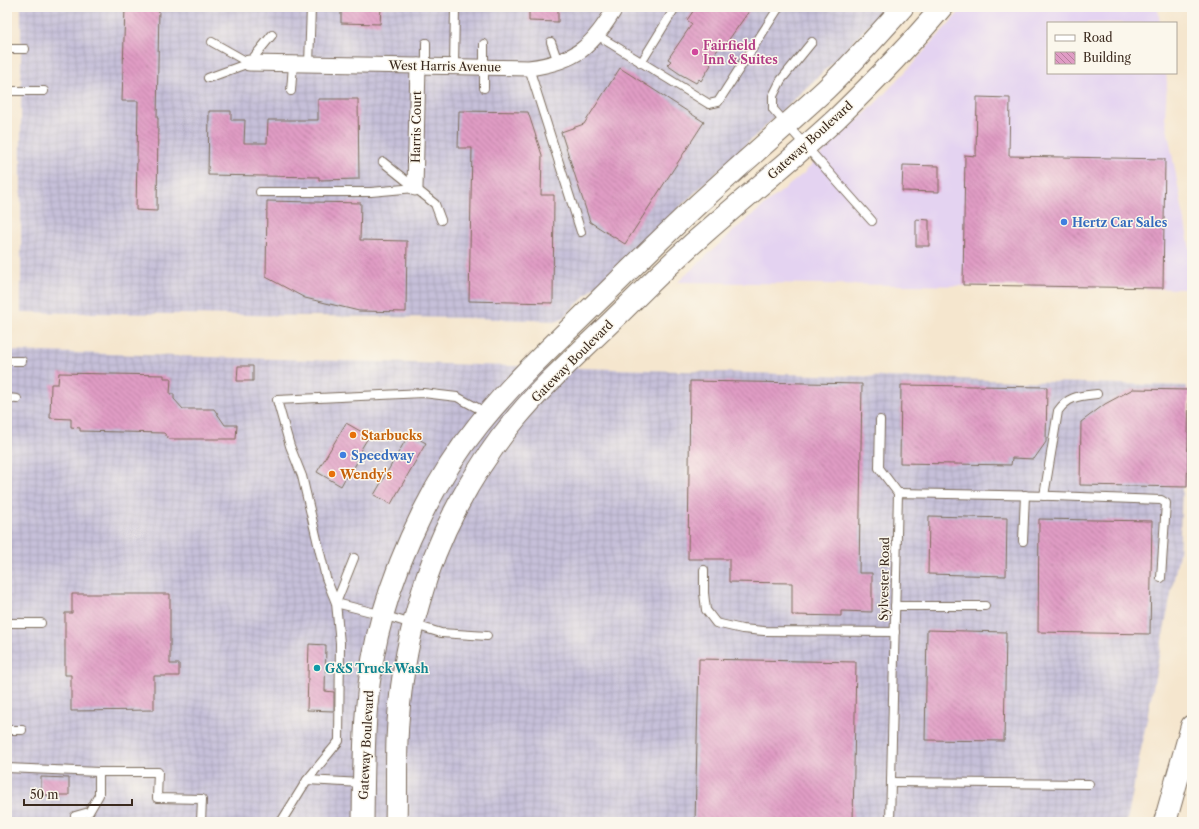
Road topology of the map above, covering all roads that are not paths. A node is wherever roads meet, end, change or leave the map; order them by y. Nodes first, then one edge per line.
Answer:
1 (311, 7) edge
2 (455, 7) edge
3 (778, 7) edge
4 (903, 7) edge
5 (942, 7) edge
6 (613, 8) edge
7 (673, 10) dead end
8 (597, 35) junction
9 (272, 36) dead end
10 (212, 42) dead end
11 (551, 42) dead end
12 (812, 42) dead end
13 (426, 43) dead end
14 (484, 44) dead end
15 (7, 49) edge
16 (25, 49) dead end
17 (558, 62) junction
18 (641, 62) junction
19 (249, 63) junction
20 (293, 64) junction
21 (310, 64) junction
22 (422, 66) junction
23 (454, 66) junction
24 (483, 67) junction
25 (529, 68) junction
26 (208, 78) dead end
27 (484, 88) dead end
28 (291, 90) dead end
29 (7, 91) edge
30 (44, 91) dead end
31 (786, 124) junction
32 (806, 146) junction
33 (383, 162) dead end
34 (415, 188) junction
35 (260, 192) dead end
36 (441, 220) dead end
37 (872, 220) dead end
38 (580, 232) dead end
39 (7, 361) edge
40 (22, 361) dead end
41 (1097, 394) dead end
42 (7, 398) edge
43 (17, 399) dead end
44 (488, 414) junction
45 (880, 420) dead end
46 (898, 493) junction
47 (1025, 496) junction
48 (1044, 496) junction
49 (1023, 541) dead end
50 (354, 558) dead end
51 (704, 570) dead end
52 (1161, 578) dead end
53 (336, 603) junction
54 (895, 606) junction
55 (985, 606) dead end
56 (383, 615) junction
57 (7, 623) edge
58 (41, 623) dead end
59 (413, 625) junction
60 (894, 632) junction
61 (487, 636) dead end
62 (1192, 726) edge
63 (7, 730) edge
64 (22, 730) dead end
65 (7, 768) edge
66 (99, 772) junction
67 (307, 780) junction
68 (891, 782) junction
69 (363, 783) junction
70 (1090, 784) dead end
71 (76, 816) dead end
72 (201, 822) edge
73 (281, 822) edge
74 (363, 822) edge
75 (396, 822) edge
76 (890, 822) edge
77 (1165, 822) edge

1 - 21 lane
2 - 23 lane
3 - 18 lane
4 - 31 main road, Gateway Boulevard
5 - 32 main road, Gateway Boulevard
6 - 8 street, West Harris Avenue
7 - 18 lane
8 - 17 street, West Harris Avenue
8 - 18 lane
9 - 19 lane
10 - 19 lane
11 - 17 lane
12 - 31 lane
13 - 22 lane
14 - 24 lane
15 - 16 lane
17 - 25 street, West Harris Avenue
19 - 20 street, West Harris Avenue
19 - 26 lane
20 - 21 street, West Harris Avenue
20 - 28 lane
21 - 22 street, West Harris Avenue
22 - 23 street, West Harris Avenue
22 - 34 street, Harris Court
23 - 24 street, West Harris Avenue
24 - 25 street, West Harris Avenue
24 - 27 lane
25 - 38 lane
29 - 30 lane
31 - 32 lane
31 - 44 main road, Gateway Boulevard
32 - 37 lane
32 - 59 main road, Gateway Boulevard
33 - 34 lane
34 - 35 lane
34 - 36 lane
39 - 40 lane
41 - 48 lane
42 - 43 lane
44 - 53 lane
44 - 56 main road, Gateway Boulevard
45 - 46 lane
46 - 47 lane
46 - 54 lane, Sylvester Road
47 - 48 lane
47 - 49 lane
48 - 52 lane
50 - 53 lane
51 - 60 lane
53 - 56 lane
53 - 67 lane
54 - 55 lane
54 - 60 lane, Sylvester Road
56 - 59 lane
56 - 69 main road, Gateway Boulevard
57 - 58 lane
59 - 61 lane
59 - 75 main road, Gateway Boulevard
60 - 68 lane, Sylvester Road
62 - 77 highway
63 - 64 lane
65 - 66 lane
66 - 71 lane
66 - 72 lane
67 - 69 lane
67 - 73 lane
68 - 70 lane
68 - 76 lane, Sylvester Road
69 - 74 main road, Gateway Boulevard

